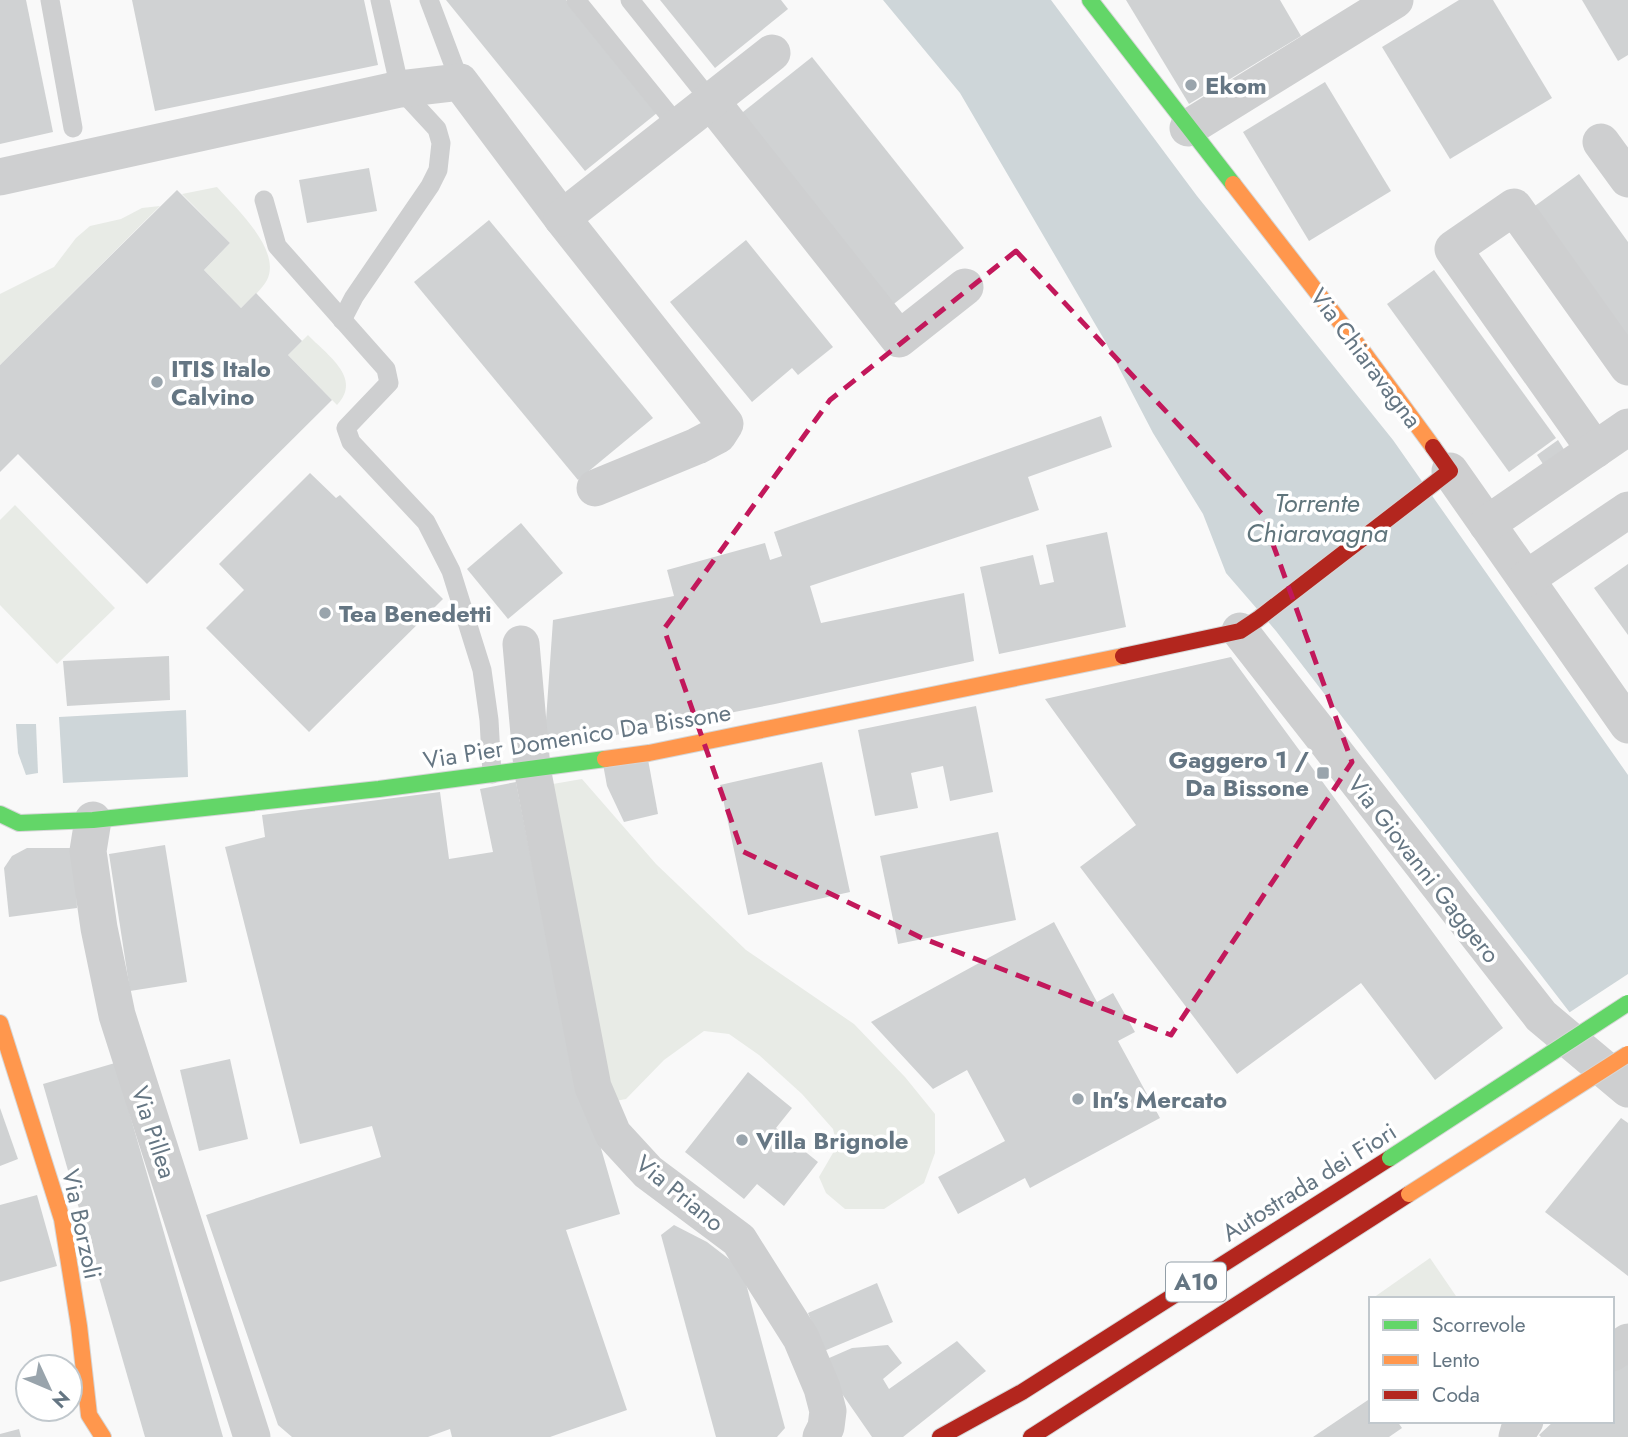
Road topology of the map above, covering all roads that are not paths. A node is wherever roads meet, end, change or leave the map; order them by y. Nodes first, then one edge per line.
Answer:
1 (50, 0) edge
2 (380, 0) edge
3 (429, 0) edge
4 (576, 0) edge
5 (630, 0) edge
6 (1090, 0) edge
7 (1395, 0) edge
8 (772, 53) dead end
9 (460, 82) junction
10 (400, 89) junction
11 (710, 100) junction
12 (678, 126) junction
13 (74, 128) dead end
14 (1188, 128) junction
15 (1601, 142) dead end
16 (0, 177) edge
17 (1628, 179) edge
18 (264, 200) dead end
19 (562, 218) junction
20 (965, 287) dead end
21 (342, 320) junction
22 (1628, 367) edge
23 (1628, 427) edge
24 (1595, 450) junction
25 (1442, 477) junction
26 (595, 488) dead end
27 (1628, 510) edge
28 (1487, 524) junction
29 (1526, 579) junction
30 (1249, 625) junction
31 (521, 644) dead end
32 (1628, 725) edge
33 (532, 768) junction
34 (492, 774) junction
35 (0, 814) edge
36 (93, 820) junction
37 (1628, 1003) edge
38 (0, 1023) edge
39 (1628, 1054) edge
40 (1628, 1089) edge
41 (103, 1437) edge
42 (252, 1437) edge
43 (821, 1437) edge
44 (940, 1437) edge
45 (1031, 1437) edge

1 - 13 lane
2 - 10 lane
3 - 9 lane
4 - 12 lane
5 - 11 lane
6 - 14 main road, Via Chiaravagna
7 - 14 street
8 - 11 street
9 - 10 street
9 - 19 street
10 - 16 street
10 - 21 lane
11 - 12 street
11 - 20 street
12 - 19 street
14 - 25 main road, Via Chiaravagna
15 - 17 street
18 - 21 lane
19 - 26 street
21 - 34 lane
22 - 24 street
23 - 24 street
24 - 28 street
25 - 28 street, Via Chiaravagna
25 - 30 main road
27 - 29 street
28 - 29 street, Via Chiaravagna
29 - 32 street, Via Chiaravagna
30 - 33 main road, Via Pier Domenico Da Bissone
30 - 40 street, Via Giovanni Gaggero
31 - 33 street, Via Priano
33 - 34 main road, Via Pier Domenico Da Bissone
33 - 43 street, Via Priano
34 - 36 main road, Via Pier Domenico Da Bissone
35 - 36 main road, Via Pier Domenico Da Bissone
36 - 42 street, Via Pillea
37 - 44 main road, Autostrada dei Fiori / A10, bridge
38 - 41 main road, Via Borzoli
39 - 45 main road, A10, bridge

